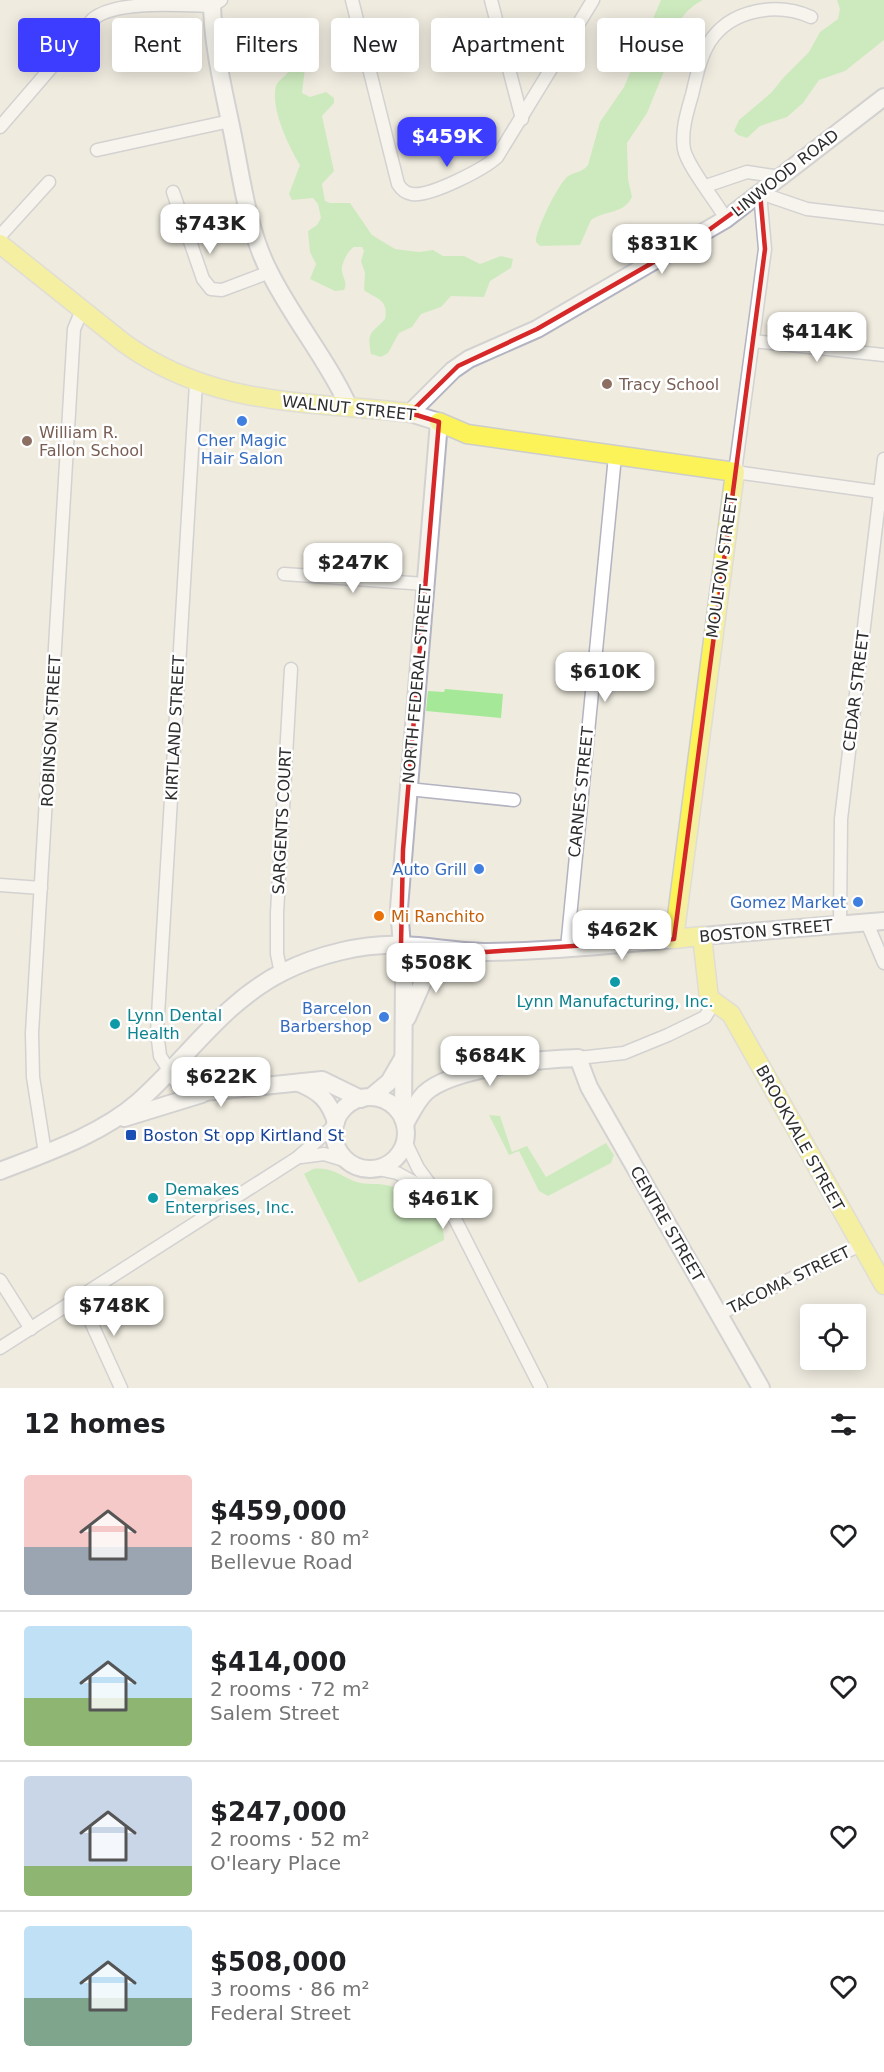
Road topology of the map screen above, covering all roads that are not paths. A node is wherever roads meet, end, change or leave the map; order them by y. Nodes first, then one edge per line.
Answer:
1 (352, 0) edge
2 (490, 0) edge
3 (593, 0) edge
4 (215, 2) edge
5 (811, 16) dead end
6 (884, 97) edge
7 (522, 119) junction
8 (230, 121) junction
9 (0, 127) edge
10 (97, 150) dead end
11 (781, 177) junction
12 (49, 182) dead end
13 (706, 186) junction
14 (173, 192) dead end
15 (760, 193) junction
16 (884, 218) edge
17 (726, 219) junction
18 (0, 236) edge
19 (0, 244) edge
20 (270, 272) junction
21 (82, 310) junction
22 (753, 341) junction
23 (884, 355) edge
24 (196, 382) junction
25 (349, 407) junction
26 (410, 413) junction
27 (440, 422) junction
28 (615, 456) junction
29 (884, 459) edge
30 (735, 472) junction
31 (880, 492) junction
32 (284, 574) dead end
33 (425, 584) junction
34 (291, 669) dead end
35 (408, 789) junction
36 (514, 800) dead end
37 (0, 885) edge
38 (41, 888) junction
39 (876, 922) edge
40 (840, 924) junction
41 (702, 936) junction
42 (674, 939) junction
43 (401, 945) junction
44 (567, 948) junction
45 (442, 949) junction
46 (884, 963) edge
47 (281, 973) junction
48 (709, 998) junction
49 (404, 1025) junction
50 (403, 1058) junction
51 (578, 1058) junction
52 (170, 1070) junction
53 (298, 1083) junction
54 (206, 1093) junction
55 (366, 1098) junction
56 (335, 1123) junction
57 (103, 1125) junction
58 (404, 1128) junction
59 (45, 1153) junction
60 (297, 1158) junction
61 (347, 1161) junction
62 (378, 1168) junction
63 (0, 1171) edge
64 (436, 1194) junction
65 (860, 1245) junction
66 (0, 1280) edge
67 (884, 1285) edge
68 (80, 1298) junction
69 (718, 1314) junction
70 (31, 1329) junction
71 (0, 1348) edge
72 (121, 1388) edge
73 (541, 1388) edge
74 (760, 1388) edge

1 - 7 street
2 - 7 street
3 - 7 street
4 - 8 main road
4 - 9 street
5 - 13 street
6 - 11 main road, LINWOOD ROAD
8 - 10 street
8 - 20 main road
11 - 13 street
11 - 15 main road, LINWOOD ROAD
12 - 18 street
13 - 17 street
14 - 20 street
15 - 16 street
15 - 17 main road, LINWOOD ROAD
15 - 22 street, MOULTON STREET
17 - 26 main road, LINWOOD ROAD
19 - 21 main road, WALNUT STREET
20 - 25 main road
21 - 24 main road, WALNUT STREET
21 - 38 street, ROBINSON STREET
22 - 23 street
22 - 30 street, MOULTON STREET
24 - 25 main road, WALNUT STREET
24 - 52 street, KIRTLAND STREET
25 - 26 main road, WALNUT STREET
26 - 27 main road, WALNUT STREET
27 - 28 main road, WALNUT STREET
27 - 33 main road, NORTH FEDERAL STREET
28 - 30 main road, WALNUT STREET
28 - 44 street, CARNES STREET
29 - 31 street, CEDAR STREET
30 - 31 street, WALNUT STREET
30 - 42 main road, MOULTON STREET
31 - 40 street, CEDAR STREET
32 - 33 street
33 - 35 main road, NORTH FEDERAL STREET
34 - 47 street, SARGENTS COURT
35 - 36 street
35 - 43 main road, NORTH FEDERAL STREET
37 - 38 street
38 - 59 street, ROBINSON STREET
39 - 40 main road, BOSTON STREET
39 - 46 street
40 - 41 main road, BOSTON STREET
41 - 42 main road, BOSTON STREET
41 - 48 main road
42 - 44 main road, BOSTON STREET
43 - 45 main road, BOSTON STREET
43 - 47 main road, BOSTON STREET
43 - 49 main road, NORTH FEDERAL STREET
44 - 45 main road, BOSTON STREET
45 - 49 main road
47 - 52 main road, BOSTON STREET
48 - 51 street
48 - 65 main road, BROOKVALE STREET
49 - 50 main road, NORTH FEDERAL STREET
50 - 55 main road
50 - 58 main road, NORTH FEDERAL STREET
51 - 58 main road
51 - 69 main road, CENTRE STREET
52 - 54 main road
52 - 57 main road, BOSTON STREET
53 - 54 main road
53 - 55 main road
53 - 56 main road
54 - 57 main road
55 - 56 main road
55 - 58 main road
56 - 60 street
56 - 61 main road
57 - 59 main road, BOSTON STREET
58 - 62 main road
58 - 64 street
59 - 63 main road, BOSTON STREET
60 - 61 street
60 - 68 street
61 - 62 main road
62 - 64 street
64 - 73 street
65 - 67 main road, BROOKVALE STREET
65 - 69 street, TACOMA STREET
66 - 70 street
68 - 70 street
68 - 72 street
69 - 74 main road, CENTRE STREET
70 - 71 street

